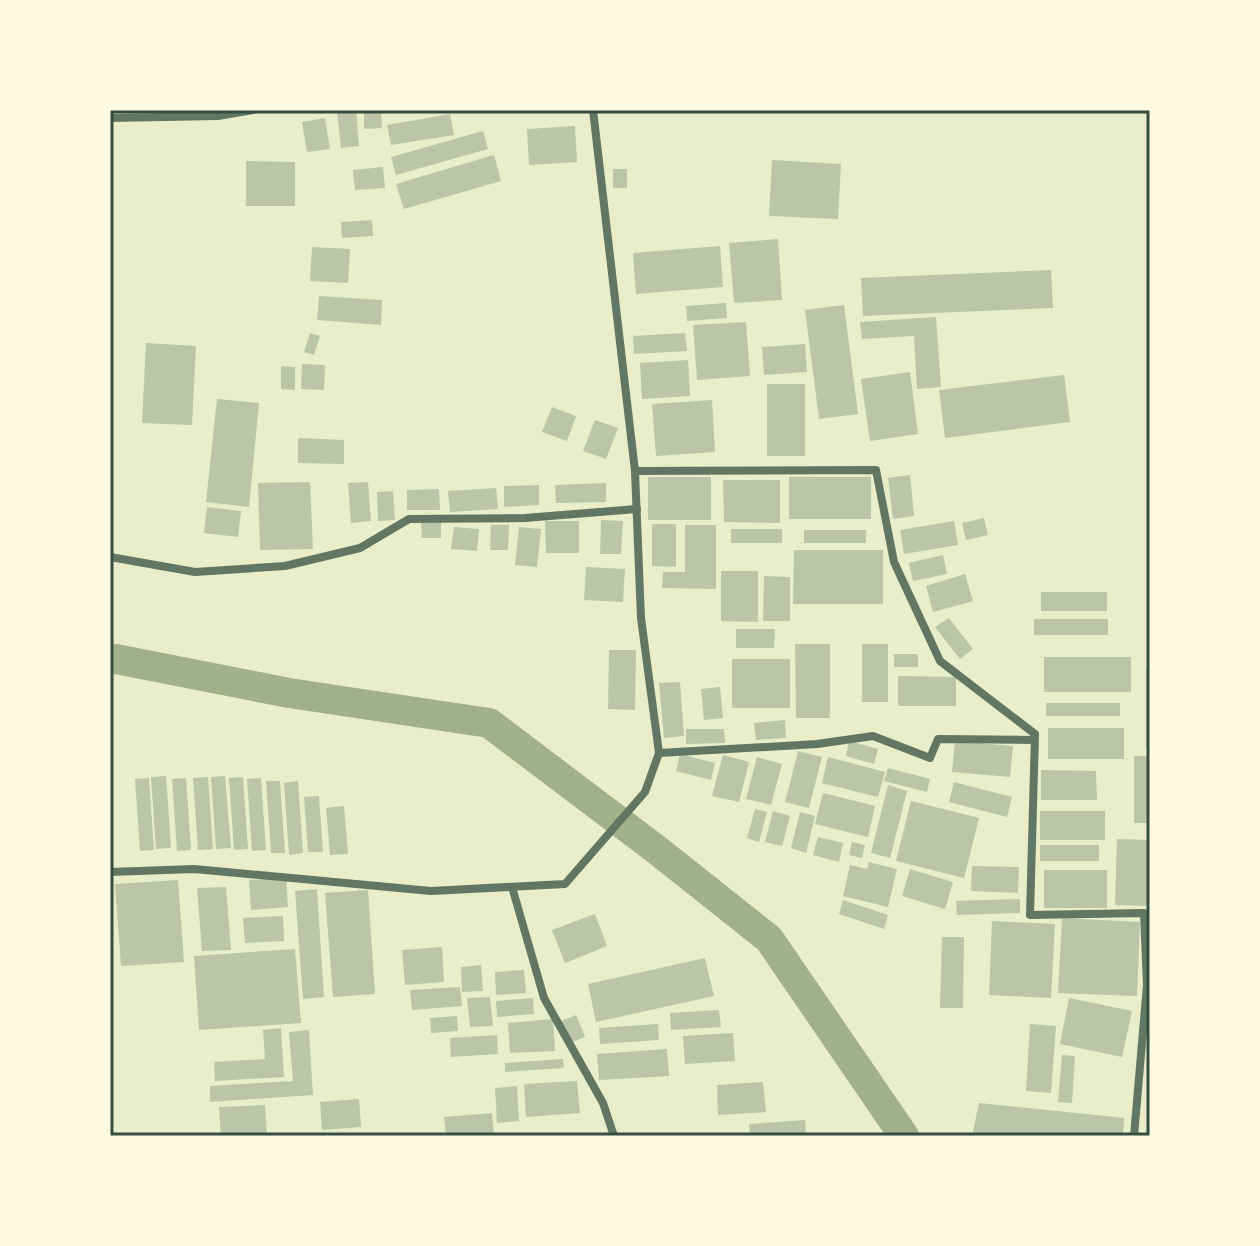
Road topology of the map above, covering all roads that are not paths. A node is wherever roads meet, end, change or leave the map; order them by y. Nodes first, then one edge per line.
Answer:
1 (253, 110) edge
2 (593, 110) edge
3 (110, 118) edge
4 (635, 471) junction
5 (637, 509) junction
6 (110, 557) edge
7 (1034, 740) junction
8 (659, 753) junction
9 (110, 872) edge
10 (512, 887) junction
11 (1148, 985) edge
12 (614, 1136) edge
13 (1134, 1136) edge

1 - 3 street
2 - 4 street
4 - 5 street
4 - 7 street
5 - 6 street
5 - 8 street
7 - 8 street
7 - 11 street
8 - 10 street
9 - 10 street
10 - 12 street
11 - 13 street

